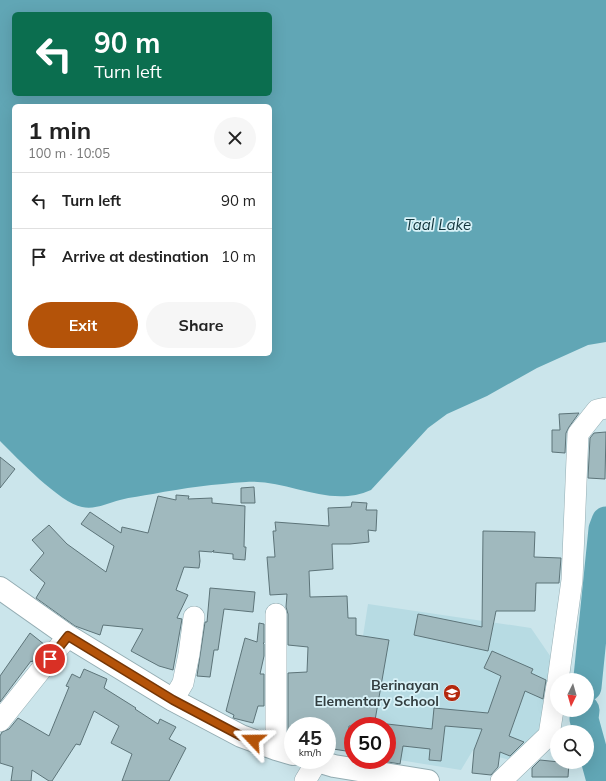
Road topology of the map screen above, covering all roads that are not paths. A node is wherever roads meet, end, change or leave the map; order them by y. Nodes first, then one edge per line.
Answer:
1 (606, 408) edge
2 (0, 588) edge
3 (276, 614) dead end
4 (194, 617) dead end
5 (68, 636) junction
6 (559, 673) edge
7 (173, 700) junction
8 (552, 717) edge
9 (0, 721) edge
10 (284, 752) edge
11 (336, 766) edge
12 (311, 769) edge
13 (305, 781) edge
14 (428, 781) edge
15 (501, 781) edge

1 - 6 street
2 - 5 main road
3 - 10 street
4 - 7 street
5 - 7 main road
5 - 9 street
7 - 10 main road
8 - 15 street
11 - 14 main road
12 - 13 street

